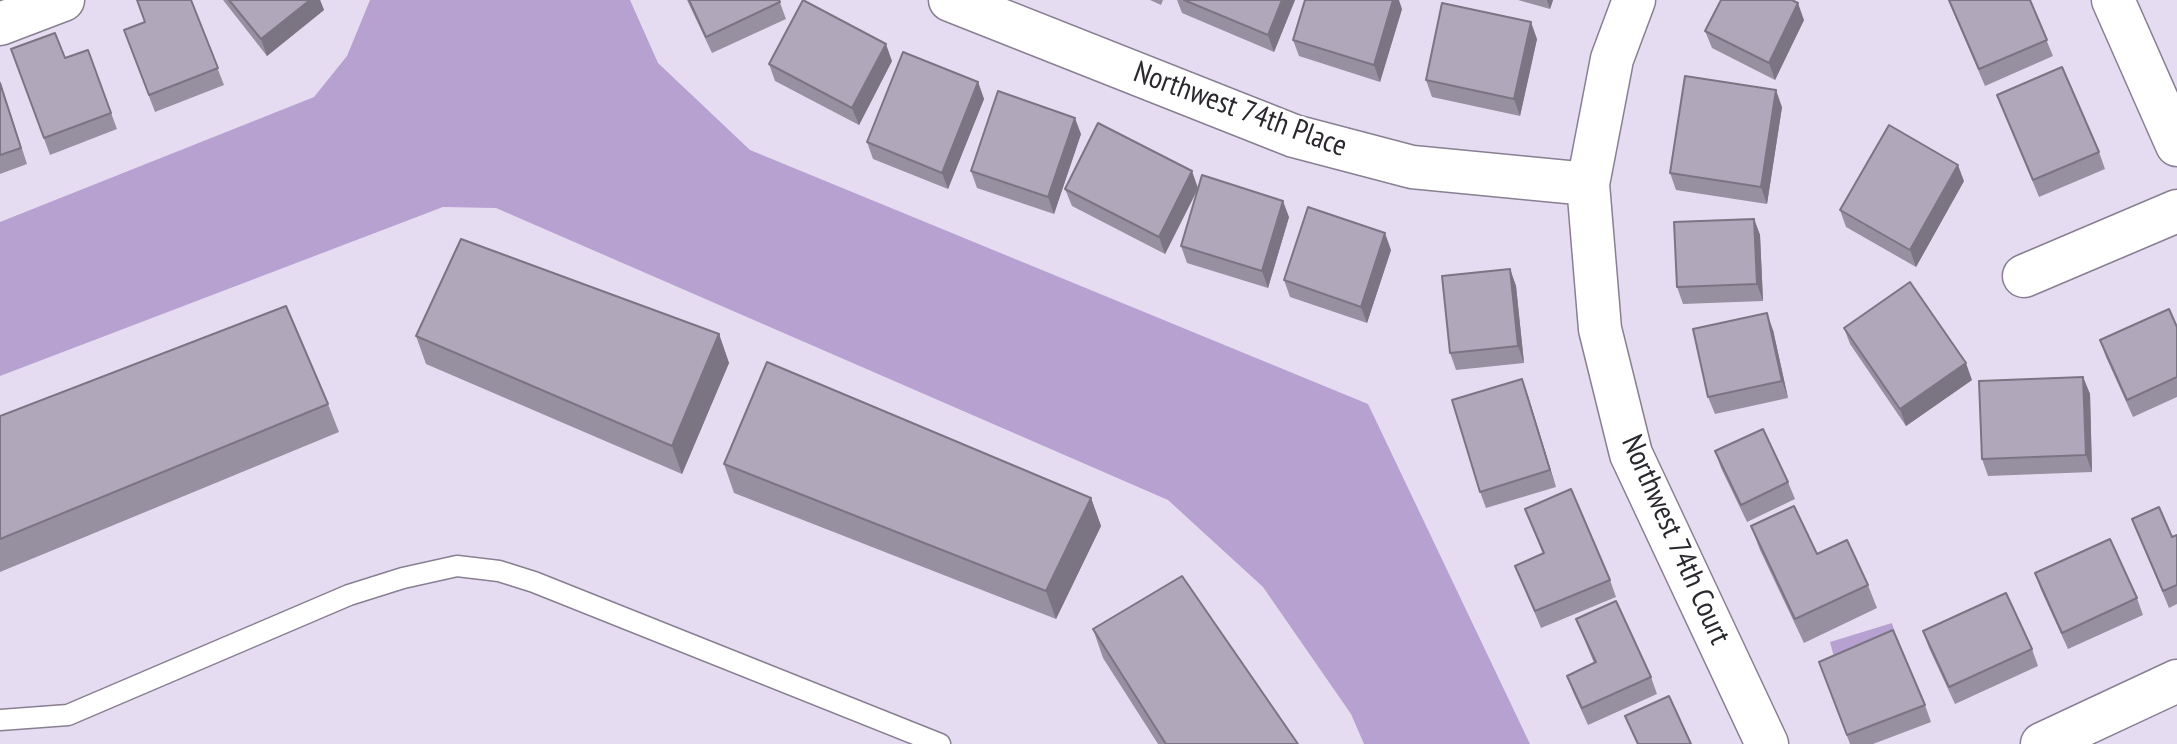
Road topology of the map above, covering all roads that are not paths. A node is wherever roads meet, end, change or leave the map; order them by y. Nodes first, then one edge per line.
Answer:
1 (63, 0) edge
2 (950, 0) edge
3 (1634, 0) edge
4 (2113, 0) edge
5 (0, 24) edge
6 (2177, 145) edge
7 (1588, 184) junction
8 (2177, 211) edge
9 (2024, 276) dead end
10 (2177, 681) edge
11 (0, 720) edge
12 (940, 744) edge
13 (1767, 744) edge
14 (2042, 744) edge

1 - 5 street
2 - 7 street, Northwest 74th Place
3 - 7 street, Northwest 74th Court
4 - 6 street
7 - 13 street, Northwest 74th Court
8 - 9 street
10 - 14 street
11 - 12 lane

